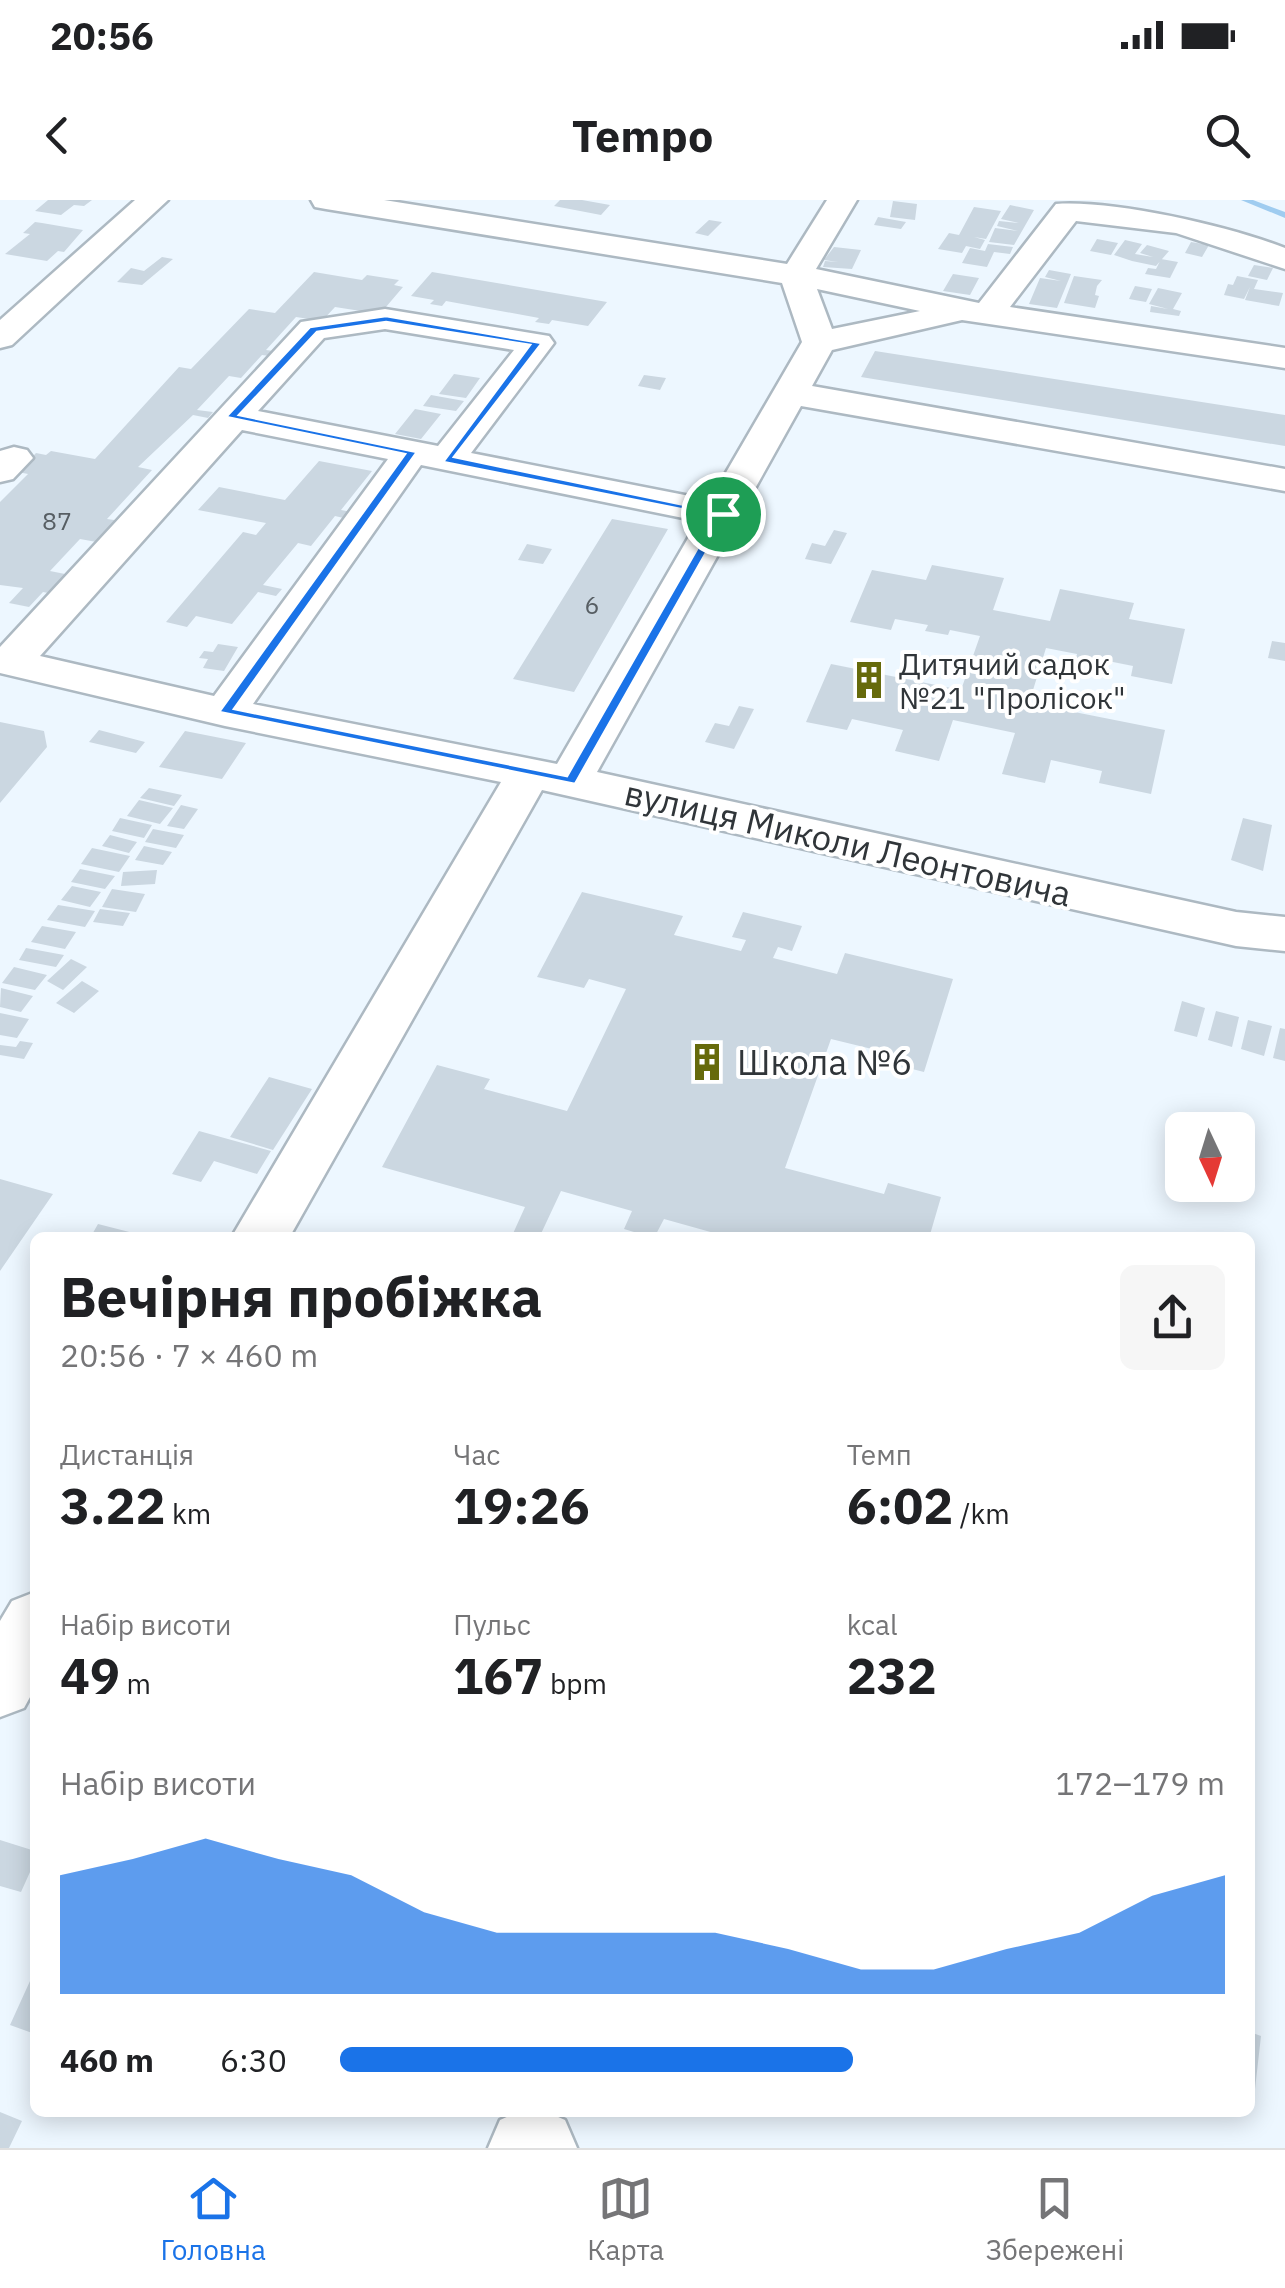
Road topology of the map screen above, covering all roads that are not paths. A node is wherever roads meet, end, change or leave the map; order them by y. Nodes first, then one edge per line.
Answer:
1 (153, 200) edge
2 (326, 200) edge
3 (842, 200) edge
4 (1285, 259) edge
5 (796, 275) junction
6 (978, 313) junction
7 (0, 338) edge
8 (819, 342) junction
9 (1285, 358) edge
10 (788, 392) junction
11 (232, 417) junction
12 (430, 456) junction
13 (1285, 480) edge
14 (723, 514) junction
15 (6, 661) edge
16 (225, 712) junction
17 (550, 777) junction
18 (1285, 934) edge
19 (263, 1232) edge
20 (30, 1633) edge
21 (0, 1684) edge
22 (528, 2148) edge
23 (536, 2148) edge

1 - 7 street
2 - 5 street
3 - 5 street
4 - 6 street
5 - 6 street
5 - 8 street
6 - 8 street
6 - 9 street
8 - 10 street
10 - 13 street
10 - 14 street
11 - 12 street
11 - 12 street
11 - 15 street
12 - 14 street
12 - 16 street
14 - 17 street
15 - 16 street, вулиця Миколи Леонтовича
16 - 17 street, вулиця Миколи Леонтовича
17 - 18 street, вулиця Миколи Леонтовича
17 - 19 street
20 - 21 street
22 - 23 street

